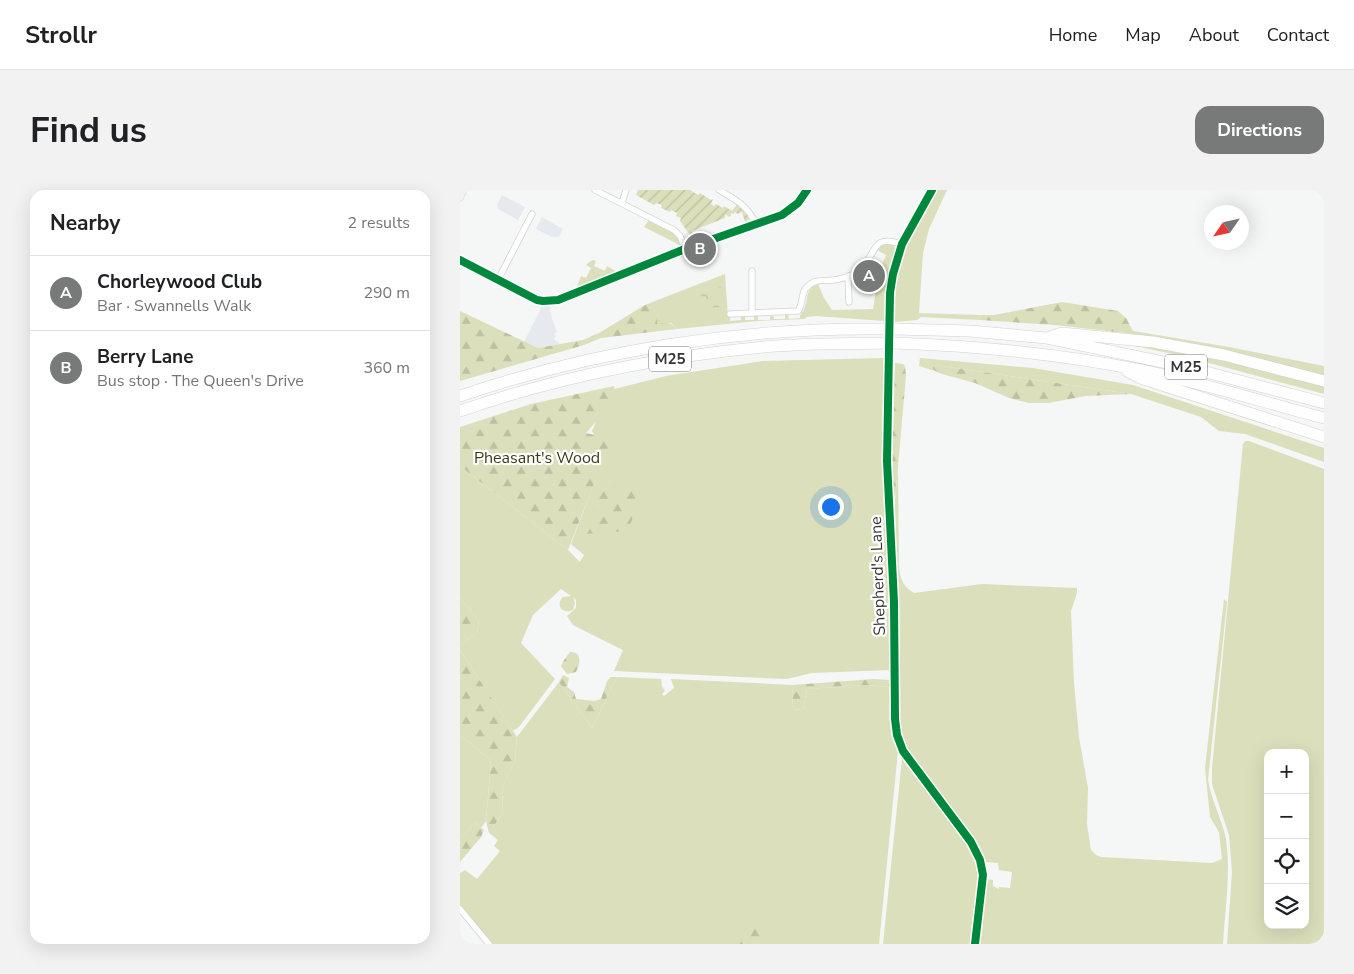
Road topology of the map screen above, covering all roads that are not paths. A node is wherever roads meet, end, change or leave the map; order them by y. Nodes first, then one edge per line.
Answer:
1 (464, 190) edge
2 (595, 190) edge
3 (626, 190) edge
4 (720, 190) edge
5 (807, 190) edge
6 (932, 190) edge
7 (460, 198) edge
8 (622, 203) junction
9 (532, 214) dead end
10 (756, 224) junction
11 (902, 244) junction
12 (685, 249) junction
13 (460, 260) edge
14 (752, 271) dead end
15 (848, 276) junction
16 (498, 280) junction
17 (849, 302) dead end
18 (752, 313) junction
19 (730, 314) dead end
20 (1047, 338) junction
21 (1118, 366) junction
22 (1324, 381) edge
23 (460, 396) edge
24 (1324, 403) edge
25 (460, 411) edge
26 (1324, 418) edge
27 (1324, 437) edge
28 (460, 909) edge
29 (488, 944) edge
30 (975, 944) edge

1 - 7 street
2 - 8 street
3 - 8 street
4 - 10 street
5 - 10 street
6 - 11 street, Shepherd's Lane
8 - 12 street
9 - 16 street
10 - 12 street
11 - 15 street
11 - 30 street, Shepherd's Lane
12 - 16 street
13 - 16 street
14 - 18 street
15 - 17 street
15 - 18 street
18 - 19 street
20 - 22 highway, M25
20 - 23 highway, M25
20 - 24 highway, M25
21 - 25 highway, M25
21 - 26 highway, M25
21 - 27 highway, M25
28 - 29 street

